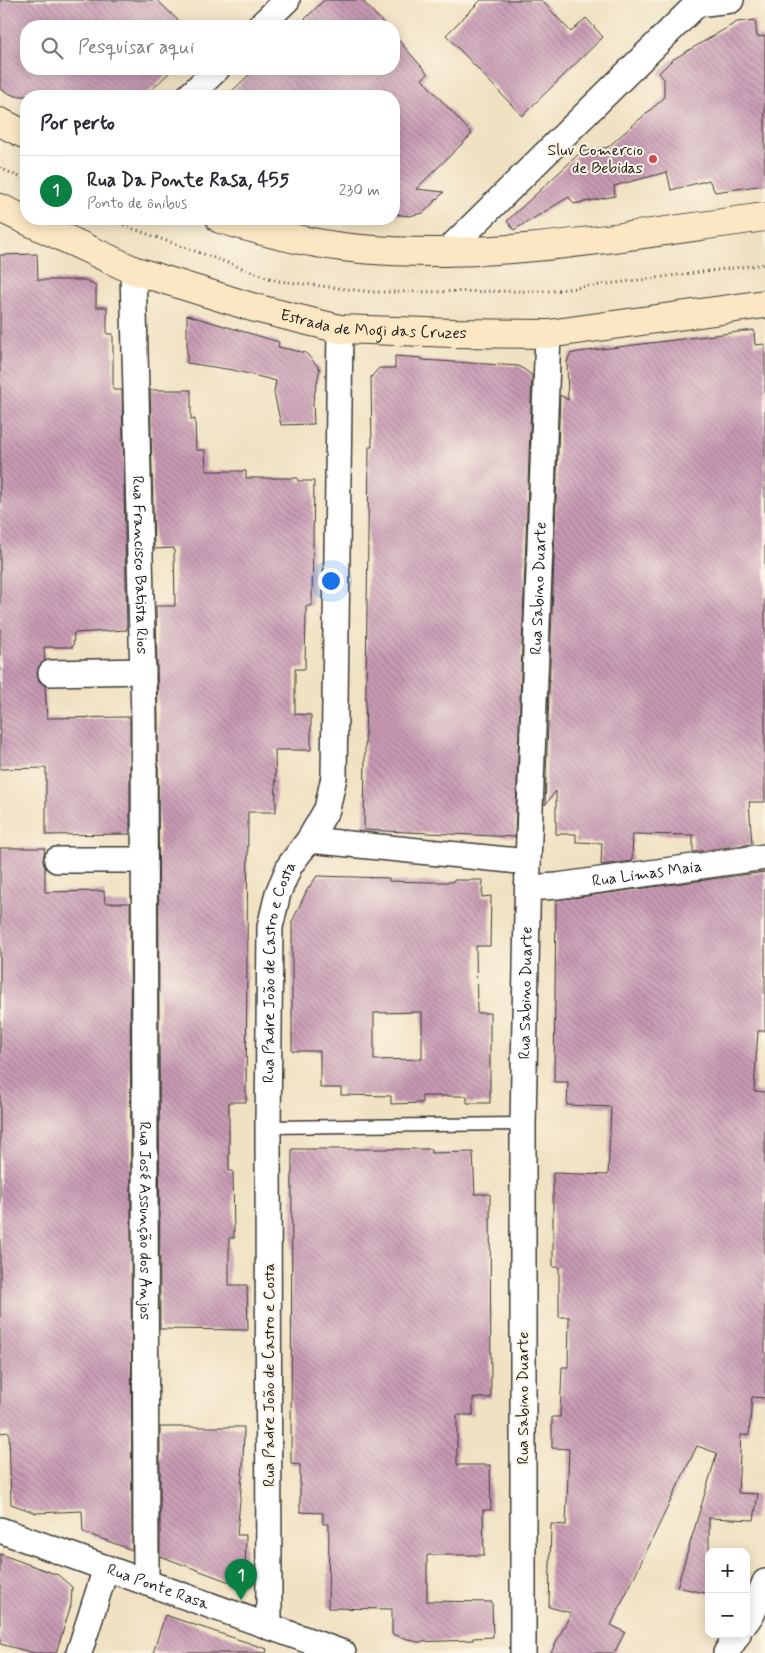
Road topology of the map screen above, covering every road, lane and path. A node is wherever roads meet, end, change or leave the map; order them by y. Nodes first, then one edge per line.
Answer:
1 (287, 0) edge
2 (731, 0) edge
3 (699, 2) edge
4 (266, 20) edge
5 (211, 75) edge
6 (195, 90) edge
7 (0, 122) edge
8 (20, 132) edge
9 (0, 168) edge
10 (20, 177) edge
11 (0, 208) edge
12 (20, 217) edge
13 (765, 217) edge
14 (36, 225) edge
15 (240, 225) edge
16 (445, 253) junction
17 (133, 270) junction
18 (765, 304) edge
19 (340, 329) junction
20 (548, 334) junction
21 (143, 671) junction
22 (51, 673) dead end
23 (309, 840) junction
24 (765, 857) edge
25 (57, 860) dead end
26 (144, 860) junction
27 (528, 862) junction
28 (528, 888) junction
29 (523, 1124) junction
30 (268, 1127) junction
31 (0, 1530) edge
32 (106, 1568) junction
33 (146, 1582) junction
34 (765, 1582) edge
35 (750, 1616) edge
36 (269, 1627) junction
37 (735, 1638) edge
38 (79, 1653) edge
39 (343, 1653) edge
40 (523, 1653) edge
41 (726, 1653) edge

1 - 4 street
2 - 3 street
3 - 16 street
5 - 6 street
7 - 8 main road
9 - 10 path
11 - 12 main road, Estrada de Mogi das Cruzes
13 - 16 main road
14 - 17 main road, Estrada de Mogi das Cruzes
15 - 16 main road
17 - 19 main road, Estrada de Mogi das Cruzes
17 - 21 street, Rua Francisco Batista Rios
18 - 20 main road, Estrada de Mogi das Cruzes
19 - 20 main road, Estrada de Mogi das Cruzes
19 - 23 street, Rua Padre João de Castro e Costa
20 - 27 street, Rua Sabino Duarte
21 - 22 street
21 - 26 street, Rua Francisco Batista Rios
23 - 27 street
23 - 30 street, Rua Padre João de Castro e Costa
24 - 28 street, Rua Limas Maia
25 - 26 street
26 - 33 street, Rua José Assunção dos Anjos
27 - 28 street, Rua Sabino Duarte
28 - 29 street, Rua Sabino Duarte
29 - 30 lane
29 - 40 street, Rua Sabino Duarte
30 - 36 street, Rua Padre João de Castro e Costa
31 - 32 street, Rua Ponte Rasa
32 - 33 street, Rua Ponte Rasa
32 - 38 street
33 - 36 street, Rua Ponte Rasa
34 - 35 street
36 - 39 street, Rua Ponte Rasa
37 - 41 street

